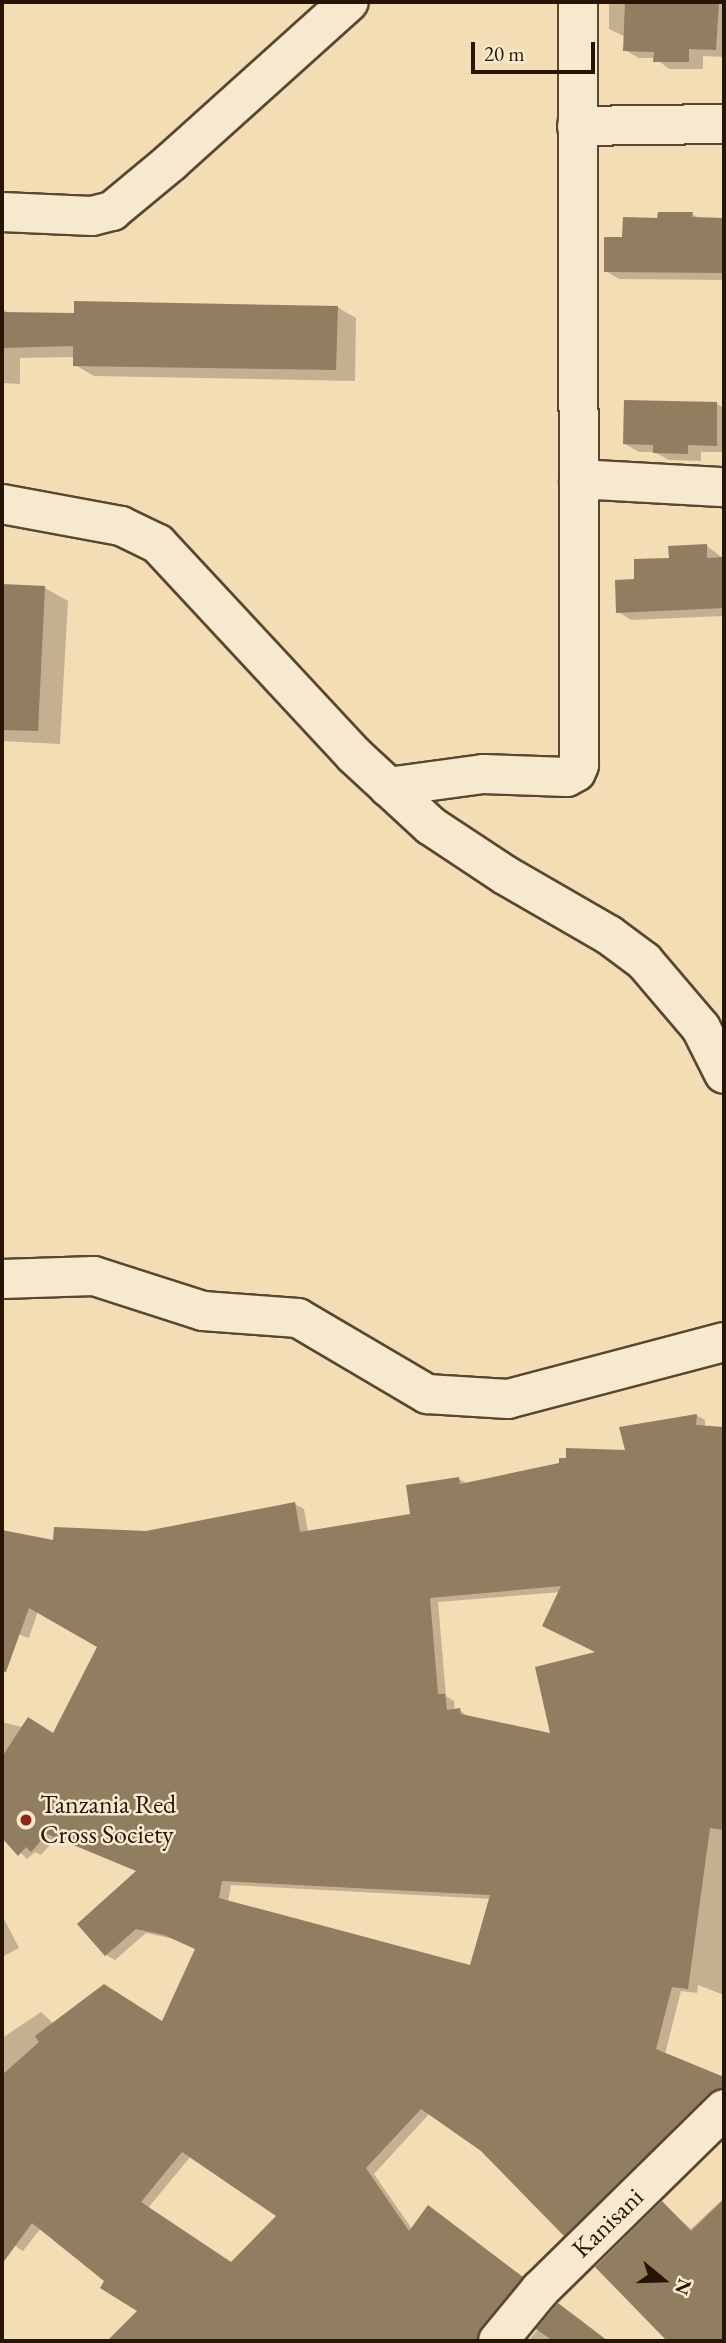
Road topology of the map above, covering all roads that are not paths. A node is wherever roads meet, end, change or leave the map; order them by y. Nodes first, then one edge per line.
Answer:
1 (349, 2) edge
2 (578, 2) edge
3 (724, 124) edge
4 (577, 126) junction
5 (2, 212) edge
6 (579, 479) junction
7 (724, 487) edge
8 (2, 504) edge
9 (388, 786) junction
10 (724, 1074) edge
11 (2, 1279) edge
12 (724, 1342) edge
13 (724, 2109) edge
14 (498, 2341) edge

1 - 5 street
2 - 4 street
3 - 4 street
4 - 6 street
6 - 7 street
6 - 9 street
8 - 9 street
9 - 10 street
11 - 12 street
13 - 14 street, Kanisani

